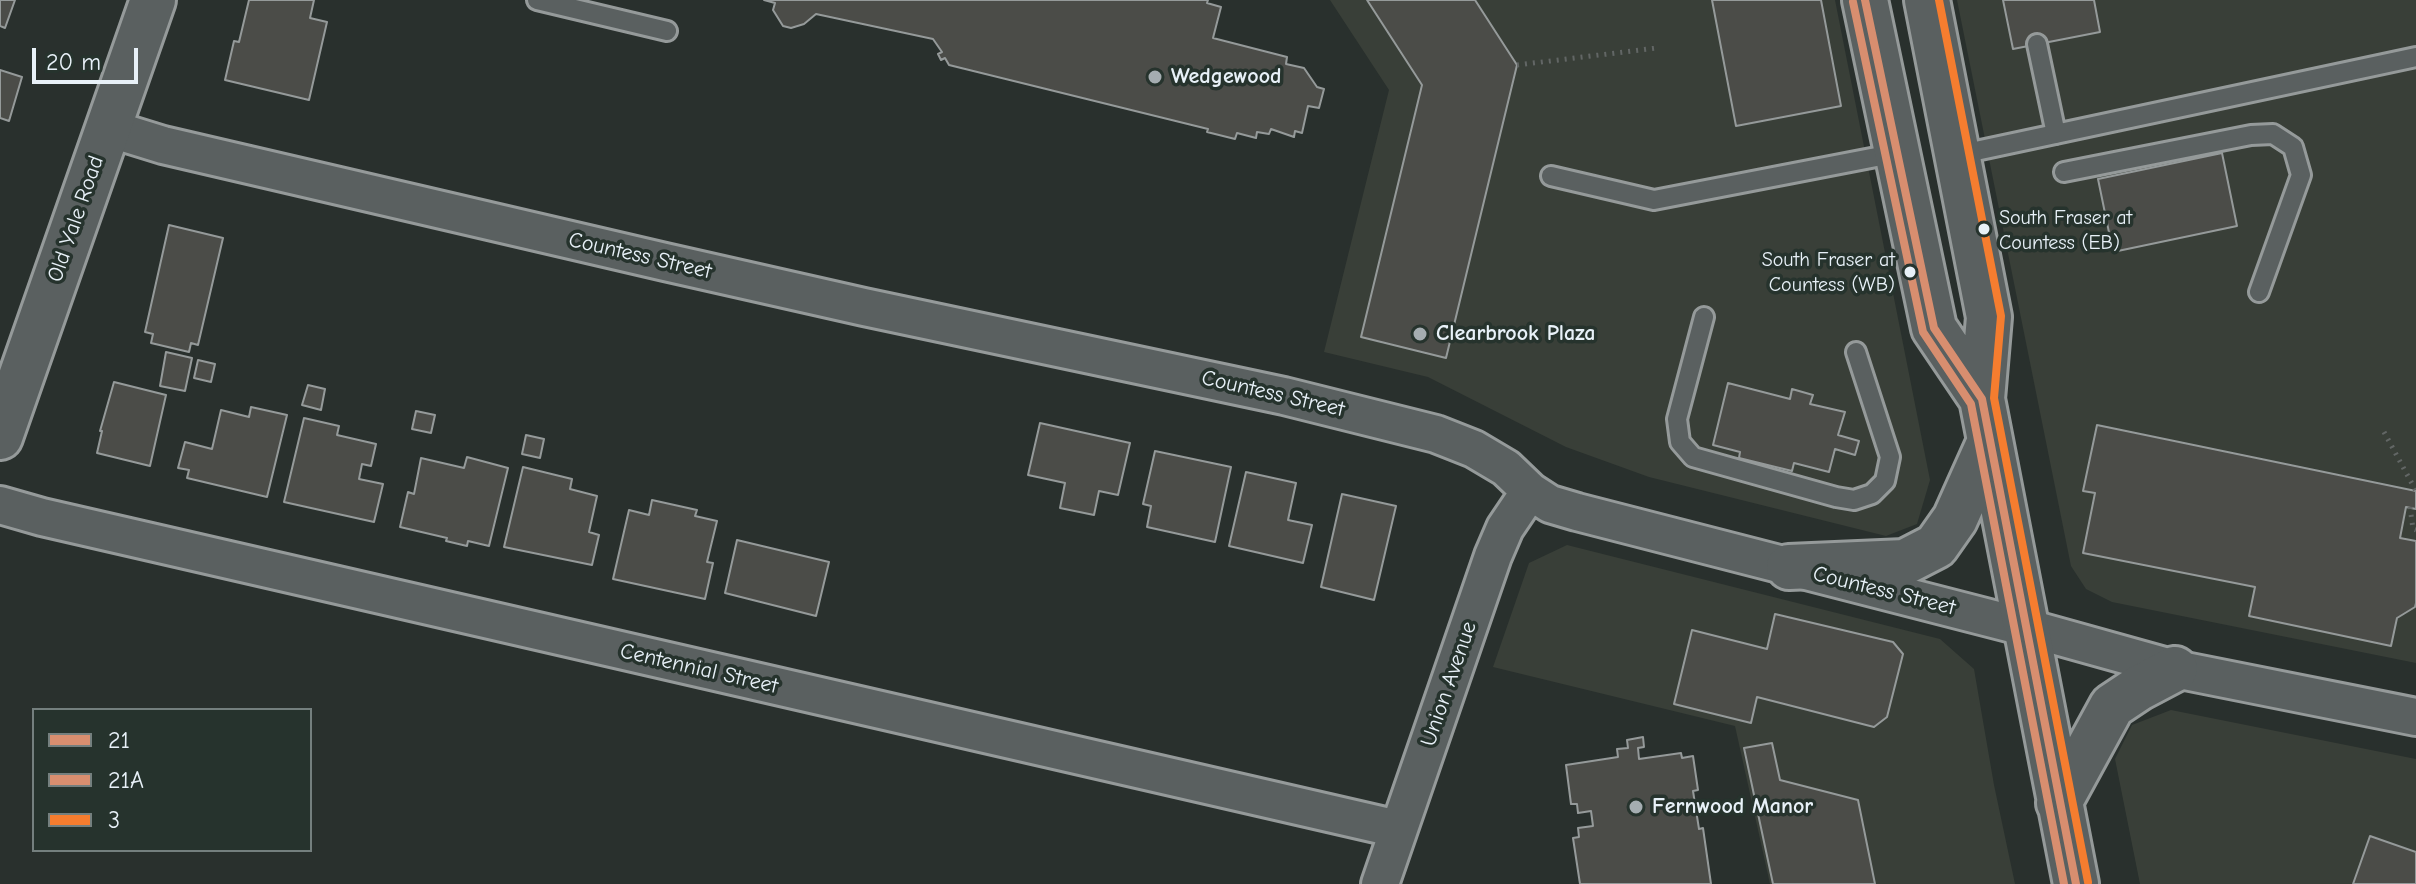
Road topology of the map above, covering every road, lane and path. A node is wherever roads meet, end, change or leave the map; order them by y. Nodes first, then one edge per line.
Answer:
1 (153, 0) edge
2 (537, 0) edge
3 (1865, 0) edge
4 (1927, 0) edge
5 (667, 31) dead end
6 (2037, 44) dead end
7 (1657, 48) dead end
8 (2416, 57) edge
9 (1517, 65) dead end
10 (108, 128) junction
11 (2056, 134) junction
12 (1897, 153) junction
13 (1957, 155) junction
14 (2064, 172) dead end
15 (1551, 176) dead end
16 (2259, 292) dead end
17 (1704, 317) dead end
18 (1856, 352) dead end
19 (1982, 399) junction
20 (2384, 432) dead end
21 (0, 437) edge
22 (1990, 441) junction
23 (1530, 491) junction
24 (2416, 491) edge
25 (0, 505) edge
26 (2410, 507) dead end
27 (2416, 530) edge
28 (1789, 567) junction
29 (2028, 628) junction
30 (2175, 669) junction
31 (2416, 717) edge
32 (2059, 803) junction
33 (1398, 829) junction
34 (1380, 884) edge
35 (2076, 884) edge

1 - 10 main road, Old Yale Road
2 - 5 lane
3 - 12 main road
4 - 13 main road
6 - 11 lane
7 - 9 path
8 - 11 lane
10 - 21 main road, Old Yale Road
10 - 23 street, Countess Street
11 - 13 lane
12 - 15 lane
12 - 19 main road
13 - 19 main road
14 - 16 lane
17 - 18 lane
19 - 22 main road
20 - 24 path
22 - 28 main road
22 - 29 main road
23 - 28 street, Countess Street
23 - 33 street, Union Avenue
25 - 33 street, Centennial Street
26 - 27 path
28 - 29 street, Countess Street
29 - 30 street, Countess Street
29 - 32 main road
30 - 31 street, Countess Street
30 - 32 main road
32 - 35 main road
33 - 34 street, Union Avenue

